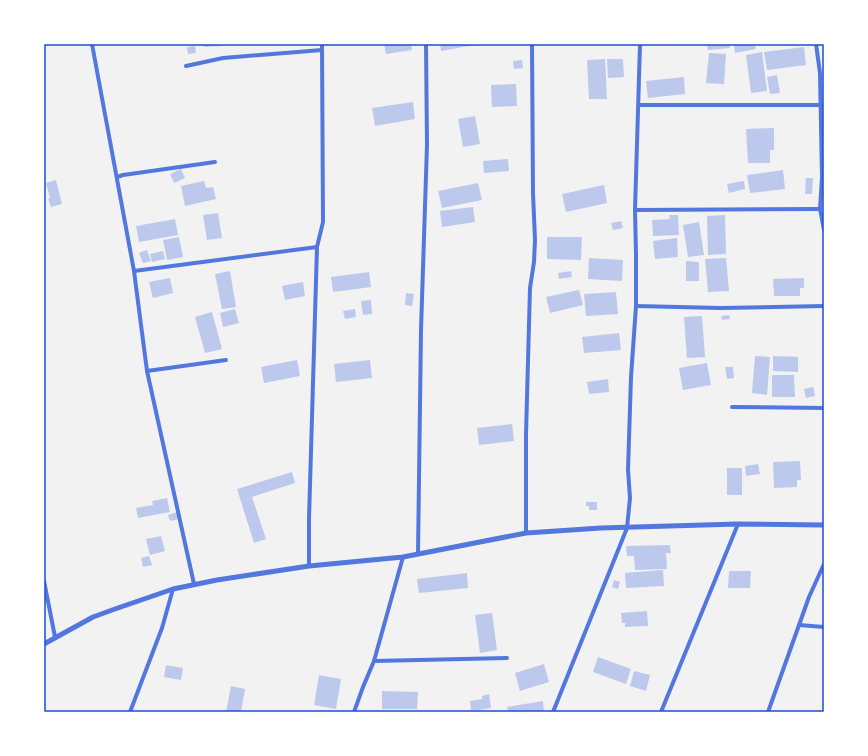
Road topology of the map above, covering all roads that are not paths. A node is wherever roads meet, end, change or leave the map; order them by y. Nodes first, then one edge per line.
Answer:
1 (92, 44) edge
2 (322, 44) edge
3 (426, 44) edge
4 (532, 44) edge
5 (640, 44) edge
6 (816, 44) edge
7 (322, 50) junction
8 (186, 66) dead end
9 (822, 73) edge
10 (639, 105) junction
11 (821, 105) junction
12 (215, 162) dead end
13 (117, 177) junction
14 (823, 177) edge
15 (820, 209) junction
16 (635, 210) junction
17 (824, 230) edge
18 (317, 247) junction
19 (134, 271) junction
20 (636, 306) junction
21 (824, 306) edge
22 (226, 360) dead end
23 (147, 371) junction
24 (732, 407) dead end
25 (824, 408) edge
26 (738, 524) junction
27 (824, 525) edge
28 (627, 528) junction
29 (526, 534) junction
30 (418, 554) junction
31 (403, 556) junction
32 (824, 564) edge
33 (309, 566) junction
34 (44, 581) edge
35 (194, 584) junction
36 (173, 588) junction
37 (799, 625) junction
38 (824, 627) edge
39 (55, 637) junction
40 (44, 644) edge
41 (507, 658) dead end
42 (374, 662) junction
43 (130, 712) edge
44 (354, 712) edge
45 (553, 712) edge
46 (661, 712) edge
47 (768, 712) edge

1 - 13 street
2 - 7 street
3 - 30 street
4 - 29 street
5 - 10 street
6 - 9 street
7 - 8 street
7 - 18 street
9 - 11 street
10 - 11 street
10 - 16 street
11 - 14 street
12 - 13 street
13 - 19 street
14 - 15 street
15 - 16 street
15 - 17 street
16 - 20 street
18 - 19 street
18 - 33 street
19 - 23 street
20 - 21 street
20 - 28 street
22 - 23 street
23 - 35 street
24 - 25 street
26 - 27 street
26 - 28 street
26 - 46 street
28 - 29 street
28 - 45 street
29 - 30 street
30 - 31 street
31 - 33 street
31 - 42 street
32 - 37 street
33 - 35 street
34 - 39 street
35 - 36 street
36 - 39 street
36 - 43 street
37 - 38 street
37 - 47 street
39 - 40 street
41 - 42 street
42 - 44 street

